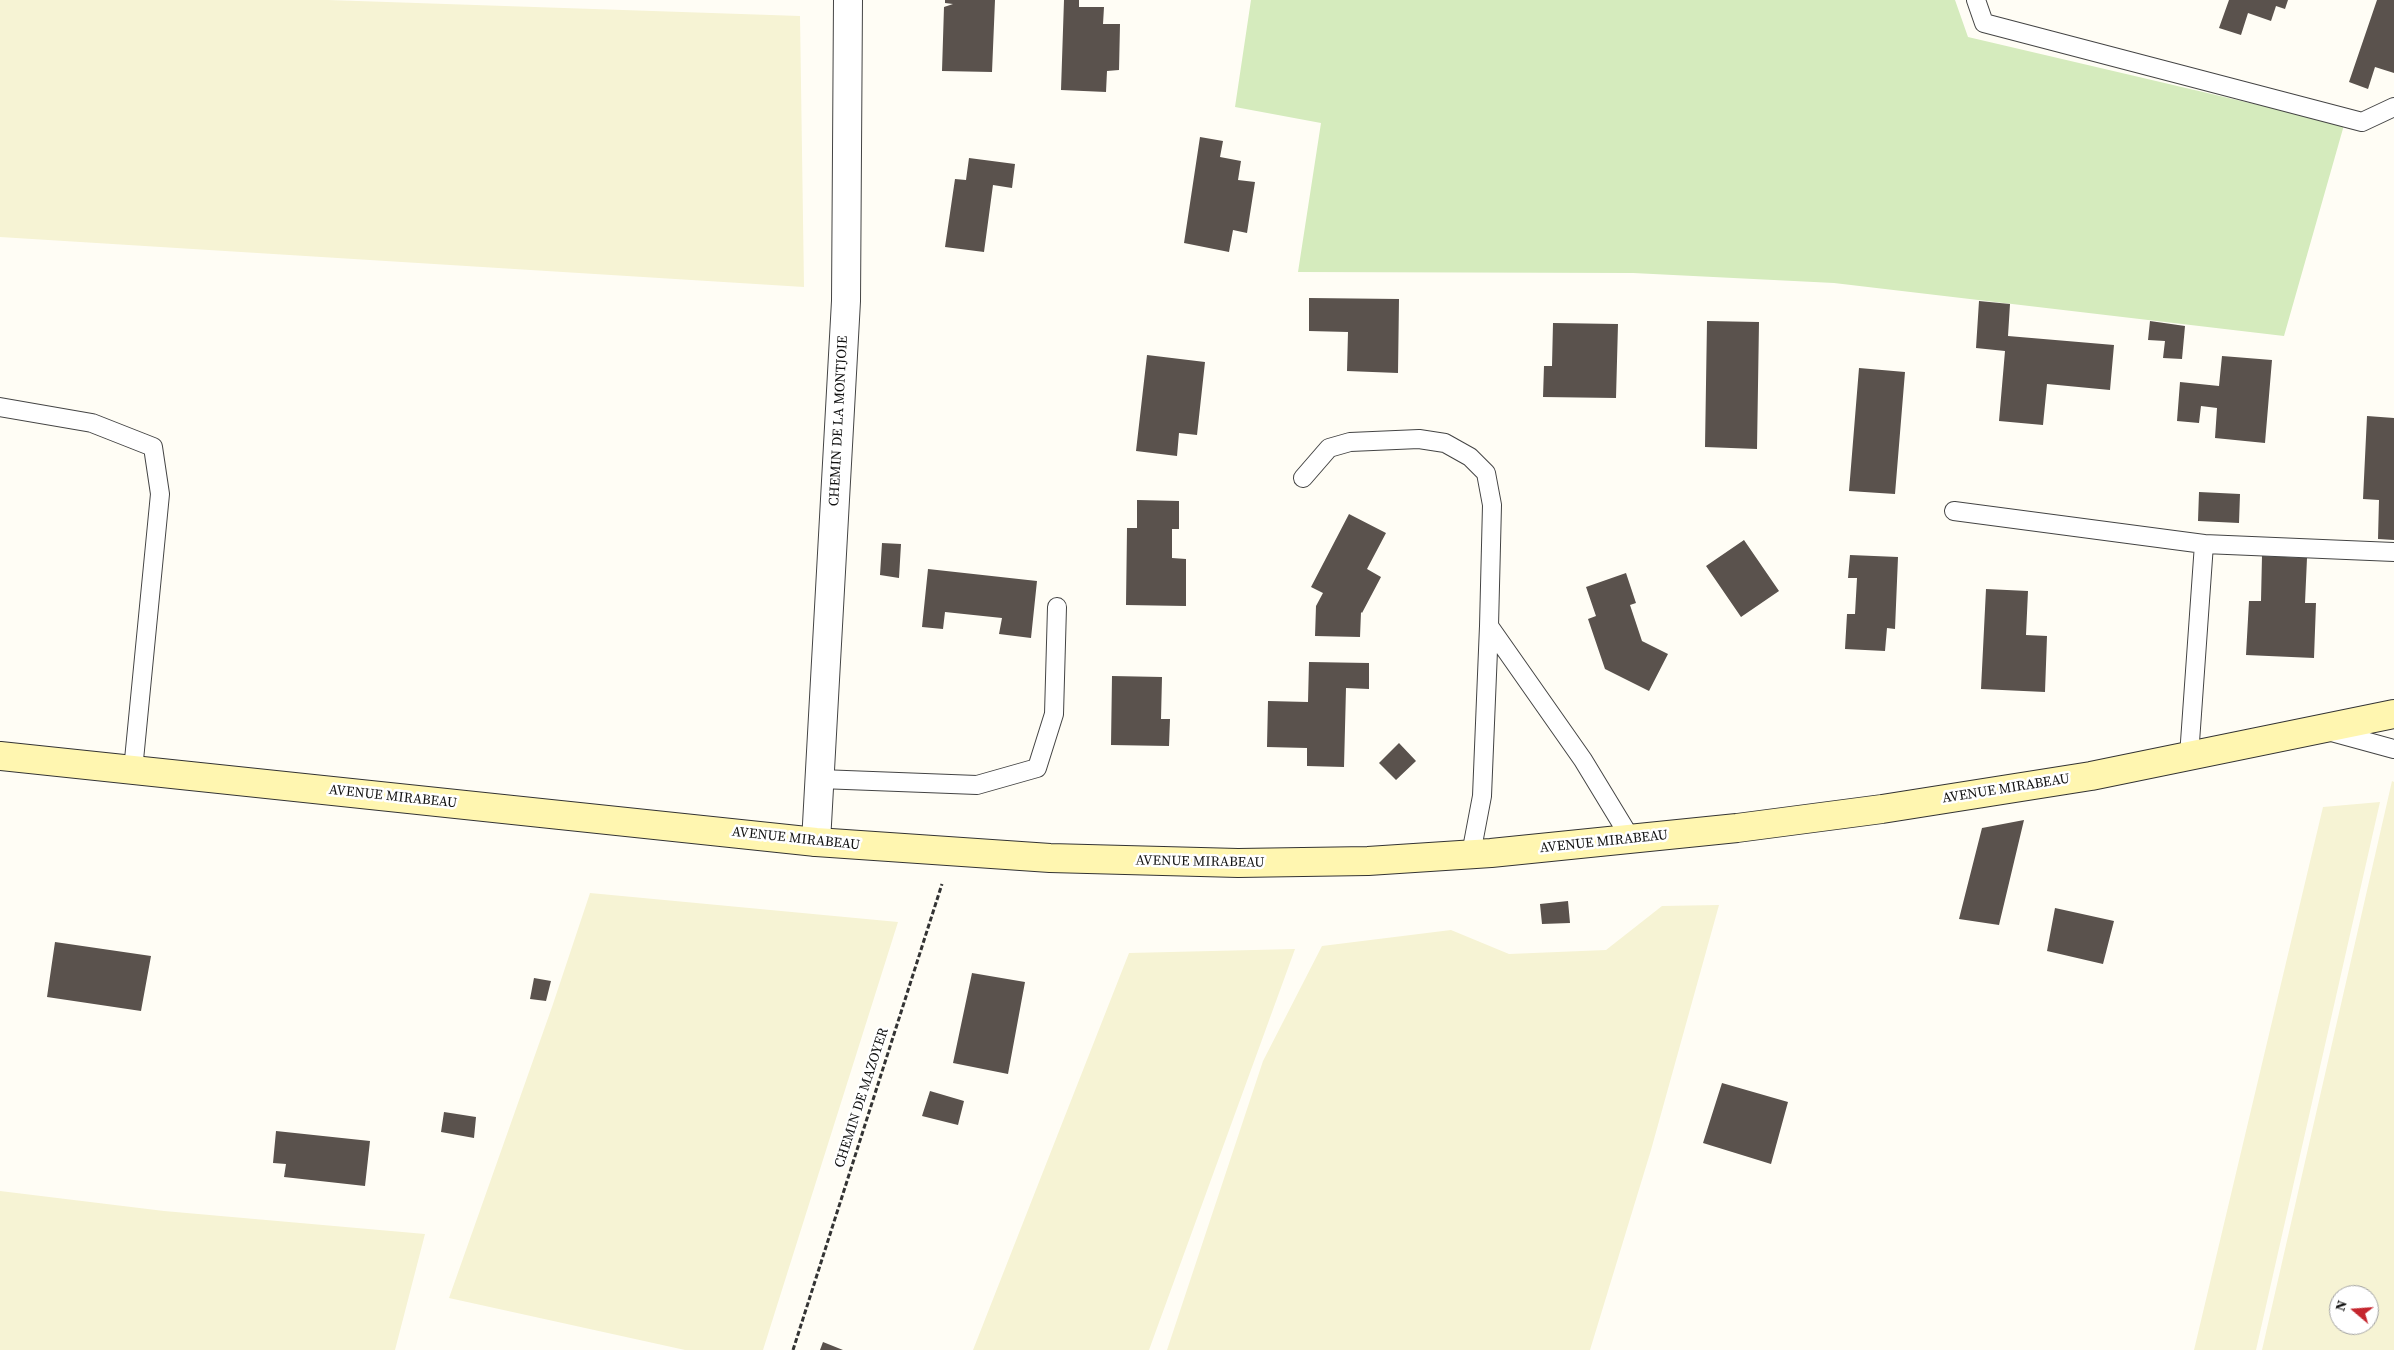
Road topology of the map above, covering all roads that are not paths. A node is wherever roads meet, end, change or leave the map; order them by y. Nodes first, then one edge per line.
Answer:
1 (848, 0) edge
2 (1976, 0) edge
3 (2394, 107) edge
4 (0, 407) edge
5 (1302, 478) dead end
6 (1954, 511) dead end
7 (2204, 544) junction
8 (2394, 552) edge
9 (1057, 607) dead end
10 (1489, 626) junction
11 (2394, 714) edge
12 (2321, 729) junction
13 (2394, 749) edge
14 (0, 756) edge
15 (2190, 756) junction
16 (133, 770) junction
17 (820, 779) junction
18 (1631, 839) junction
19 (816, 842) junction
20 (1471, 854) junction

1 - 17 street, CHEMIN DE LA MONTJOIE
2 - 3 lane
4 - 16 lane
5 - 10 lane
6 - 7 lane
7 - 8 lane
7 - 15 lane
9 - 17 lane
10 - 18 lane
10 - 20 lane
11 - 12 main road, AVENUE MIRABEAU
12 - 13 lane
12 - 15 main road, AVENUE MIRABEAU
14 - 16 main road, AVENUE MIRABEAU
15 - 18 main road, AVENUE MIRABEAU
16 - 19 main road, AVENUE MIRABEAU
17 - 19 street, CHEMIN DE LA MONTJOIE
18 - 20 main road, AVENUE MIRABEAU
19 - 20 main road, AVENUE MIRABEAU

